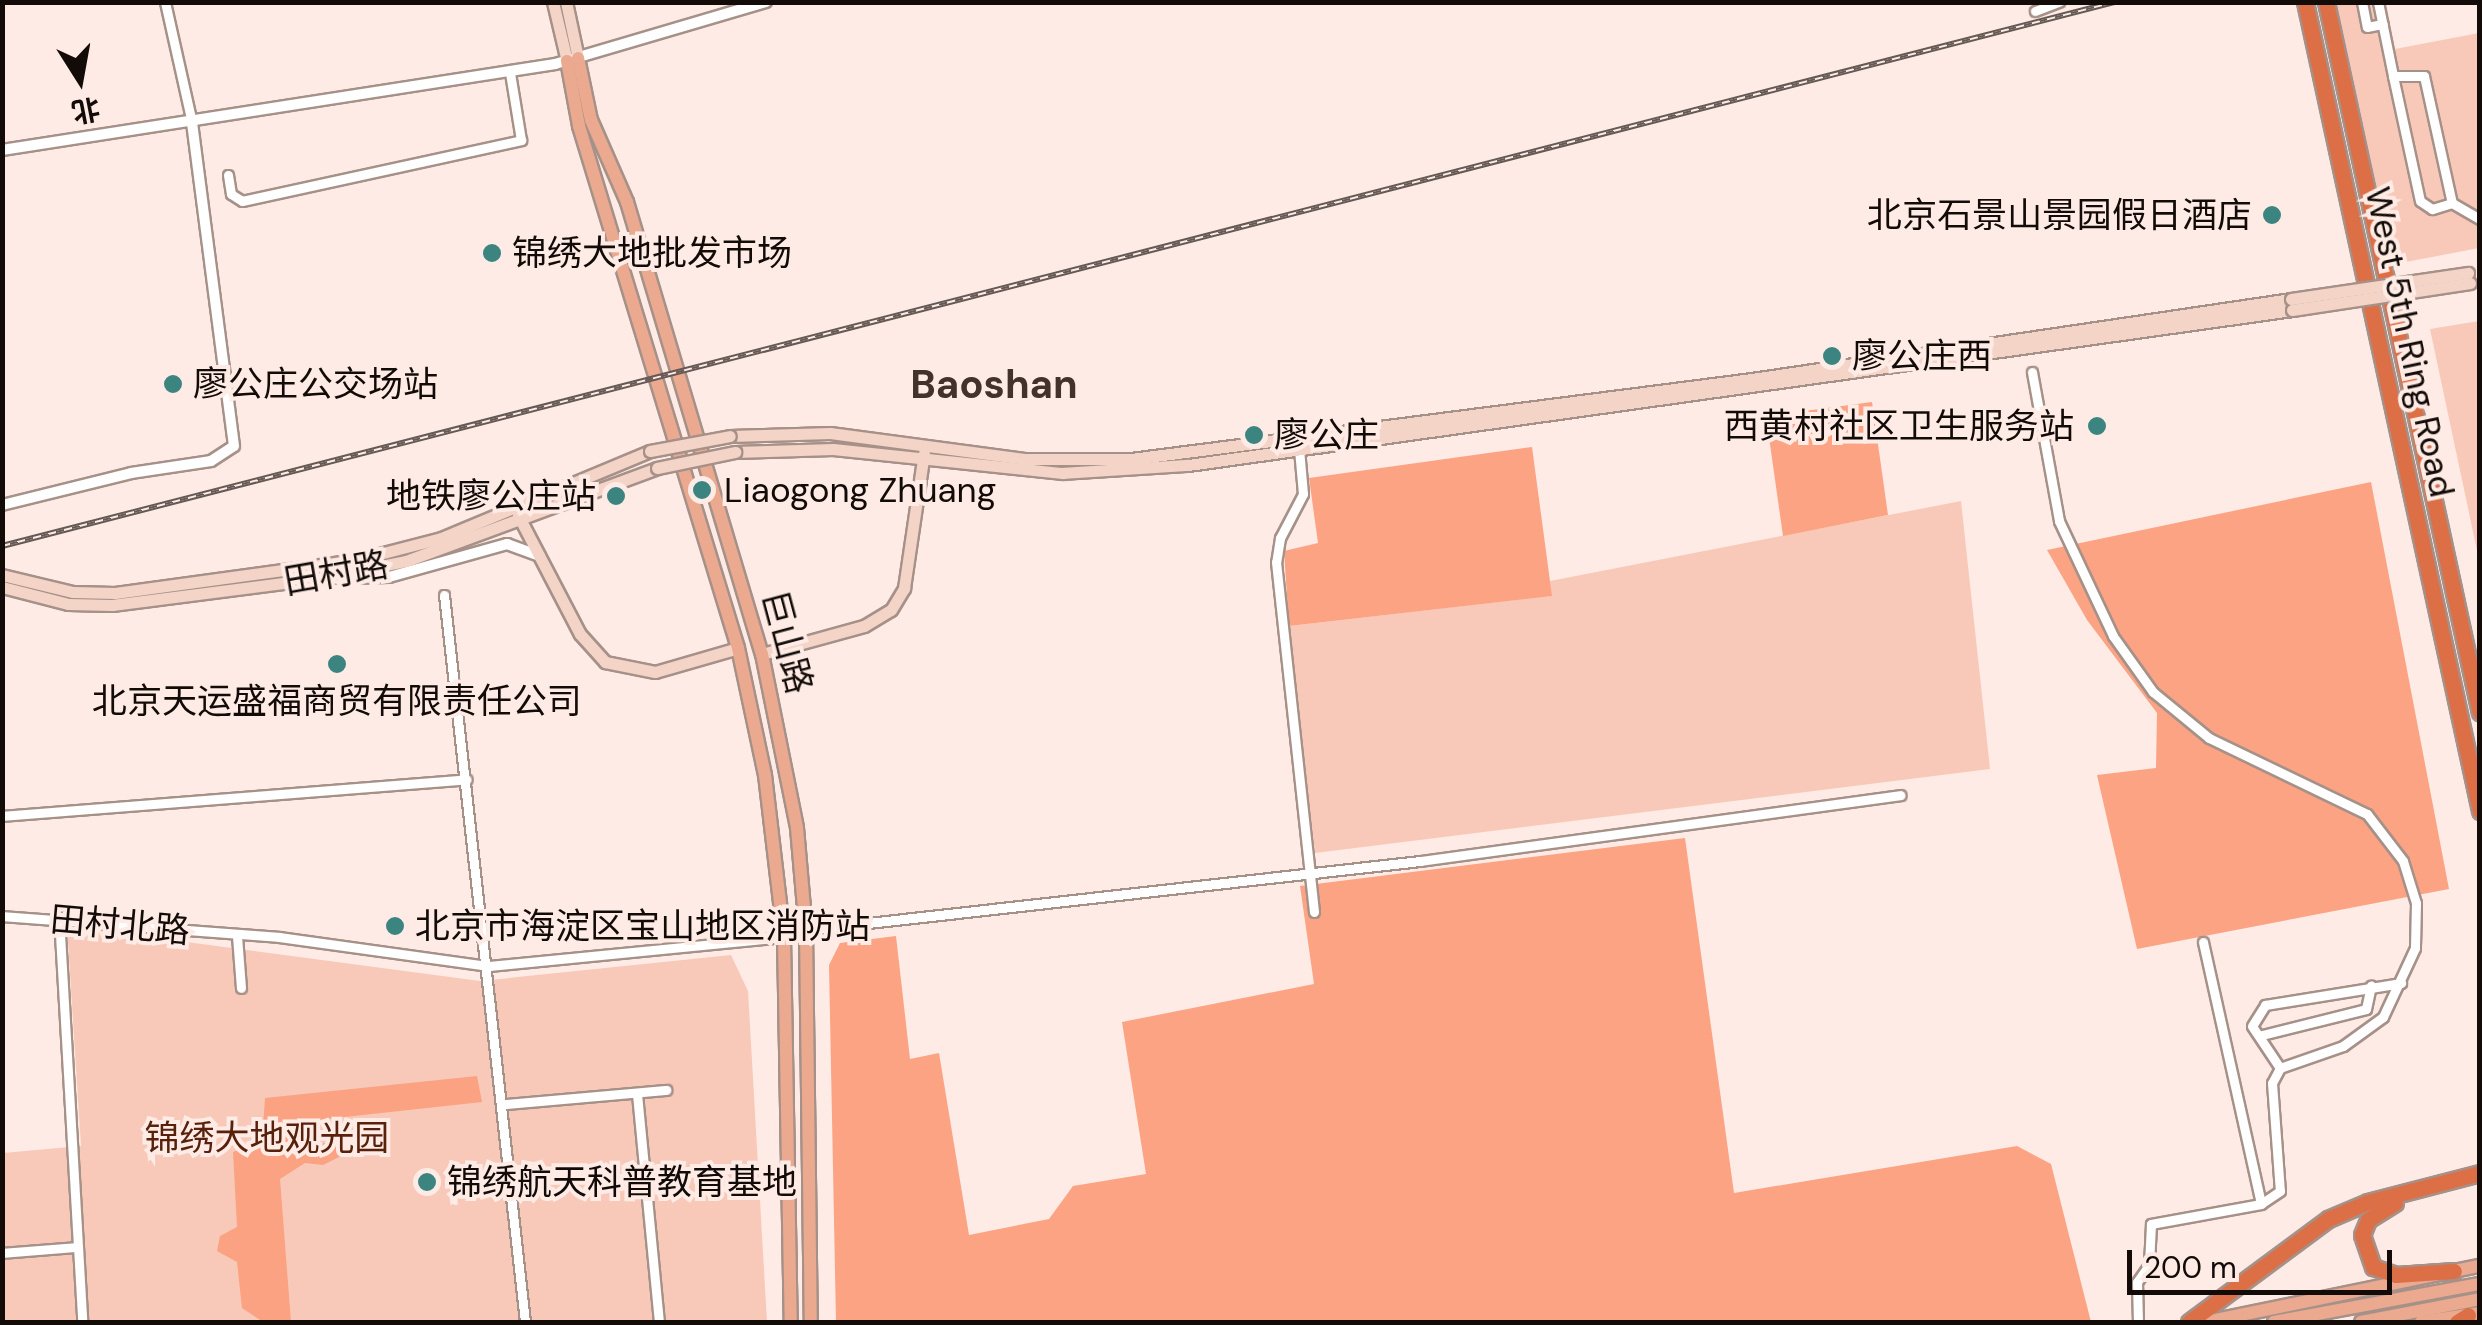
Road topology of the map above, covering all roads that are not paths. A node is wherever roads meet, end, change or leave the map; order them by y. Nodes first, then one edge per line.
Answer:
1 (165, 2) edge
2 (553, 2) edge
3 (566, 2) edge
4 (766, 2) edge
5 (2059, 2) edge
6 (2305, 2) edge
7 (2326, 2) edge
8 (2362, 2) edge
9 (2378, 2) edge
10 (2035, 11) dead end
11 (2383, 24) junction
12 (572, 59) junction
13 (510, 73) junction
14 (2393, 76) junction
15 (192, 123) junction
16 (2, 150) edge
17 (228, 175) dead end
18 (2452, 203) junction
19 (2480, 220) edge
20 (2474, 277) edge
21 (2292, 304) junction
22 (2032, 372) dead end
23 (926, 444) junction
24 (1299, 449) junction
25 (923, 457) junction
26 (2, 505) edge
27 (518, 513) junction
28 (540, 556) junction
29 (2, 575) edge
30 (316, 579) junction
31 (2, 587) edge
32 (444, 596) dead end
33 (738, 648) junction
34 (762, 654) junction
35 (2480, 713) edge
36 (467, 779) junction
37 (1900, 795) dead end
38 (2480, 811) edge
39 (2, 816) edge
40 (1310, 872) junction
41 (1314, 912) dead end
42 (2, 916) edge
43 (59, 918) junction
44 (806, 930) junction
45 (237, 936) junction
46 (784, 937) junction
47 (2203, 942) dead end
48 (489, 966) junction
49 (2402, 982) junction
50 (2372, 986) junction
51 (241, 988) dead end
52 (2262, 1035) junction
53 (2280, 1068) junction
54 (666, 1090) dead end
55 (637, 1094) junction
56 (504, 1104) junction
57 (2480, 1173) edge
58 (2480, 1184) edge
59 (2261, 1204) junction
60 (77, 1247) junction
61 (2, 1253) edge
62 (2480, 1266) edge
63 (2454, 1271) junction
64 (2480, 1284) edge
65 (2480, 1299) edge
66 (2468, 1317) edge
67 (82, 1322) edge
68 (525, 1322) edge
69 (660, 1322) edge
70 (791, 1322) edge
71 (811, 1322) edge
72 (2138, 1322) edge
73 (2189, 1322) edge
74 (2206, 1322) edge
75 (2274, 1322) edge
76 (2361, 1322) edge
77 (2421, 1322) edge

1 - 15 street
2 - 12 main road, 巨山路
3 - 12 main road, 巨山路
4 - 12 street
5 - 10 street
6 - 38 highway, West 5th Ring Road
7 - 35 highway, West 5th Ring Road
8 - 11 street
9 - 11 street
11 - 14 street
12 - 13 street
12 - 33 main road, 巨山路
12 - 34 main road, 巨山路
13 - 15 street
13 - 17 street
14 - 18 street
14 - 18 street
15 - 16 street
15 - 26 street
18 - 19 street
20 - 21 main road, bridge
21 - 23 main road, 田村路
21 - 24 main road, 田村路
22 - 49 street
23 - 25 main road
23 - 27 main road, 田村路, bridge
24 - 25 main road, 田村路
24 - 40 street
25 - 27 main road, 田村路, bridge
25 - 34 main road
27 - 28 main road
27 - 29 main road, 田村路
27 - 30 main road, 田村路
28 - 30 street
28 - 33 main road
30 - 31 main road, 田村路
32 - 36 street
33 - 46 main road, 巨山路
34 - 44 main road, 巨山路
36 - 39 street
36 - 48 street
37 - 40 street
40 - 41 street
40 - 44 street
42 - 43 street, 田村北路
43 - 45 street, 田村北路
43 - 60 street
44 - 71 main road, 巨山路
45 - 48 street, 田村北路
45 - 51 street
46 - 48 street, 田村北路
46 - 70 main road, 巨山路
47 - 59 street
48 - 56 street
49 - 50 street
49 - 53 street
50 - 52 street
50 - 52 street
52 - 53 street
53 - 59 street
54 - 55 street
55 - 56 street
55 - 69 street
56 - 68 street
57 - 73 highway
58 - 63 highway
59 - 72 street
60 - 61 street
60 - 67 street
62 - 63 main road
63 - 74 main road
64 - 75 main road
65 - 76 main road
66 - 77 main road

